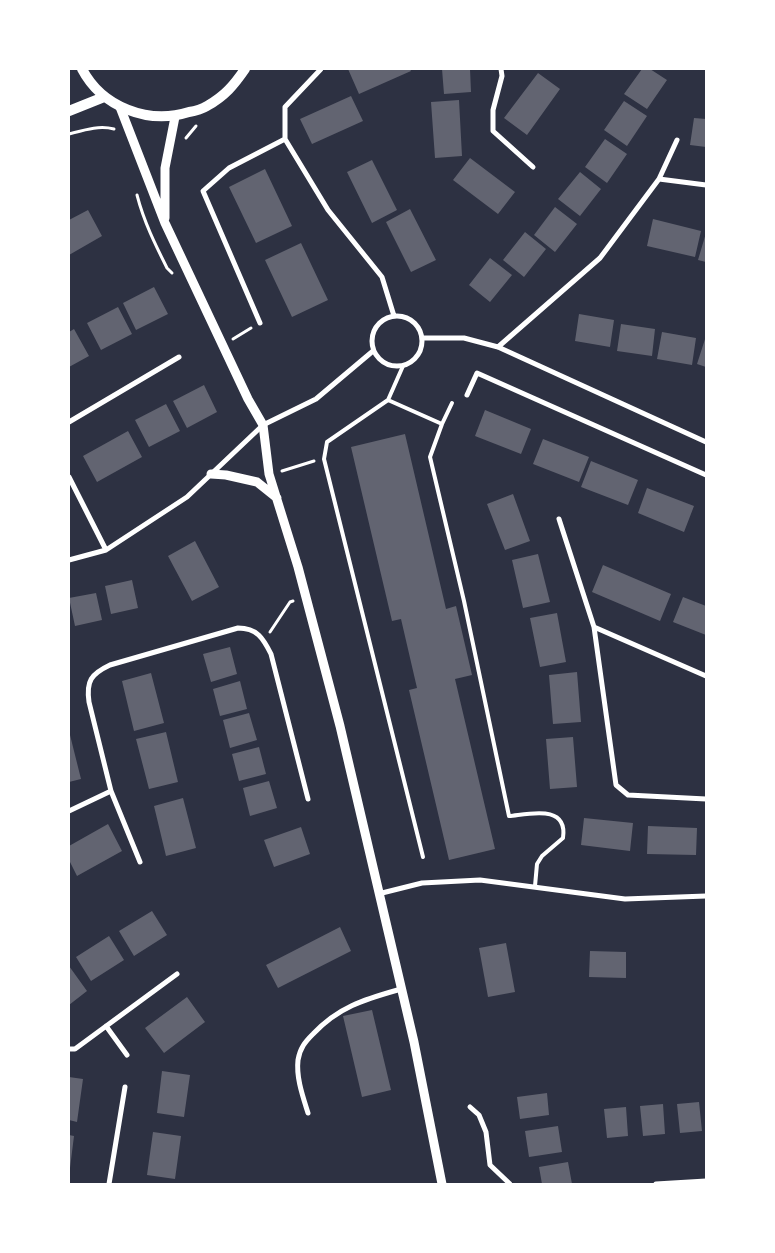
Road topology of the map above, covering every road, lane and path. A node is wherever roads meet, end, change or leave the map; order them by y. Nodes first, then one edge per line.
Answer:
1 (82, 69) edge
2 (245, 69) edge
3 (321, 69) edge
4 (501, 69) edge
5 (104, 97) junction
6 (120, 107) junction
7 (69, 111) edge
8 (175, 117) junction
9 (70, 128) dead end
10 (122, 133) dead end
11 (70, 134) edge
12 (285, 139) junction
13 (677, 140) dead end
14 (533, 167) dead end
15 (659, 179) junction
16 (706, 185) edge
17 (165, 223) junction
18 (394, 316) junction
19 (260, 323) joint
20 (422, 338) junction
21 (222, 345) junction
22 (498, 347) junction
23 (373, 351) junction
24 (179, 357) dead end
25 (403, 366) junction
26 (467, 395) dead end
27 (388, 400) junction
28 (452, 403) dead end
29 (69, 422) edge
30 (442, 424) junction
31 (263, 425) junction
32 (706, 442) edge
33 (324, 458) junction
34 (211, 474) junction
35 (269, 474) junction
36 (706, 475) edge
37 (69, 478) edge
38 (277, 498) junction
39 (559, 519) dead end
40 (106, 550) junction
41 (69, 560) edge
42 (306, 598) junction
43 (594, 627) junction
44 (265, 641) junction
45 (706, 676) edge
46 (111, 791) junction
47 (308, 799) dead end
48 (706, 799) edge
49 (69, 811) edge
50 (424, 857) dead end
51 (140, 862) dead end
52 (534, 886) junction
53 (378, 894) junction
54 (706, 896) edge
55 (177, 974) dead end
56 (401, 989) junction
57 (106, 1026) junction
58 (69, 1050) edge
59 (127, 1054) dead end
60 (125, 1087) dead end
61 (470, 1107) dead end
62 (308, 1113) dead end
63 (706, 1181) edge
64 (686, 1183) edge
65 (109, 1184) edge
66 (442, 1184) edge
67 (510, 1184) edge
68 (656, 1184) edge

1 - 5 main road
2 - 8 main road
3 - 12 street
4 - 14 street
5 - 6 main road
5 - 7 main road
6 - 8 main road
6 - 17 street
8 - 17 street
9 - 11 path
10 - 11 path
12 - 18 street
12 - 19 street
13 - 15 street
15 - 16 street
15 - 22 street
17 - 21 street
18 - 20 street
18 - 23 street
19 - 21 path
20 - 22 street
20 - 25 street
21 - 31 street
22 - 32 street
23 - 25 street
23 - 31 street
24 - 29 street
25 - 27 lane
26 - 36 street
27 - 30 lane
27 - 33 lane
28 - 30 lane
30 - 52 lane
31 - 34 street
31 - 35 street
33 - 35 path
33 - 50 lane
34 - 38 street
34 - 40 street
35 - 38 street
37 - 40 street
38 - 42 street
39 - 43 street
40 - 41 street
42 - 44 path
42 - 53 street
43 - 45 street
43 - 48 street
44 - 46 street
44 - 47 street
46 - 49 street
46 - 51 street
52 - 53 street
52 - 54 street
53 - 56 street
55 - 57 street
56 - 62 street
56 - 66 street
57 - 58 street
57 - 59 street
60 - 65 street
61 - 67 street
63 - 64 street
64 - 68 street

